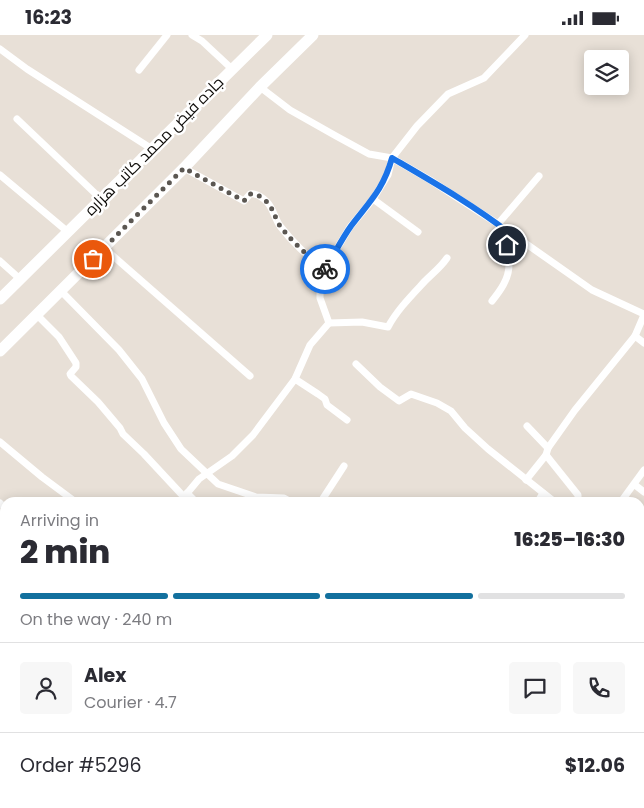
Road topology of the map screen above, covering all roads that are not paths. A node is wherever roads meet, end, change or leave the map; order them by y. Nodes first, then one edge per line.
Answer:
1 (167, 35) edge
2 (192, 35) edge
3 (267, 35) edge
4 (313, 35) edge
5 (526, 35) edge
6 (0, 49) edge
7 (139, 69) dead end
8 (232, 69) junction
9 (260, 87) junction
10 (17, 119) dead end
11 (152, 149) junction
12 (392, 158) junction
13 (184, 168) junction
14 (0, 175) edge
15 (539, 176) dead end
16 (100, 199) junction
17 (374, 199) junction
18 (498, 224) junction
19 (68, 232) junction
20 (418, 232) dead end
21 (512, 235) junction
22 (104, 248) junction
23 (448, 258) dead end
24 (0, 261) edge
25 (324, 270) junction
26 (20, 279) junction
27 (61, 291) junction
28 (0, 299) edge
29 (492, 301) dead end
30 (37, 315) junction
31 (644, 315) edge
32 (329, 323) junction
33 (636, 336) junction
34 (644, 343) edge
35 (0, 351) edge
36 (356, 363) dead end
37 (250, 376) dead end
38 (294, 379) junction
39 (347, 419) dead end
40 (527, 426) dead end
41 (1, 444) edge
42 (547, 452) junction
43 (344, 466) dead end
44 (644, 471) edge
45 (208, 473) junction
46 (526, 480) junction
47 (635, 485) junction
48 (644, 492) edge
49 (543, 493) junction
50 (69, 497) edge
51 (183, 497) edge
52 (256, 497) edge
53 (324, 497) edge
54 (541, 497) edge
55 (548, 497) edge
56 (578, 497) edge
57 (625, 497) edge

1 - 7 street
2 - 8 street
3 - 8 main road, جاده فیض محمد کاتب هزاره
4 - 9 main road
5 - 12 street
6 - 11 street
8 - 11 main road, جاده فیض محمد کاتب هزاره
9 - 12 street
9 - 13 main road
10 - 16 street
11 - 16 main road, جاده فیض محمد کاتب هزاره
12 - 17 street
12 - 18 street
13 - 22 main road
13 - 25 street
14 - 19 street
15 - 18 street
16 - 19 main road, جاده فیض محمد کاتب هزاره
17 - 20 street
17 - 25 street
18 - 21 street
19 - 26 main road, جاده فیض محمد کاتب هزاره
21 - 29 street
21 - 31 street
22 - 27 main road
22 - 37 street
23 - 32 street
24 - 26 street
25 - 32 street
26 - 28 main road, جاده فیض محمد کاتب هزاره
27 - 30 main road
27 - 45 street
30 - 35 main road
30 - 51 street
31 - 33 street
32 - 38 street
33 - 34 street
33 - 42 street
36 - 46 street
38 - 39 street
38 - 45 street
40 - 42 street
41 - 50 street
42 - 46 street
42 - 56 street
43 - 53 street
44 - 47 street
45 - 51 street
45 - 52 street
46 - 49 street
47 - 48 street
47 - 57 street
49 - 54 street
49 - 55 street

